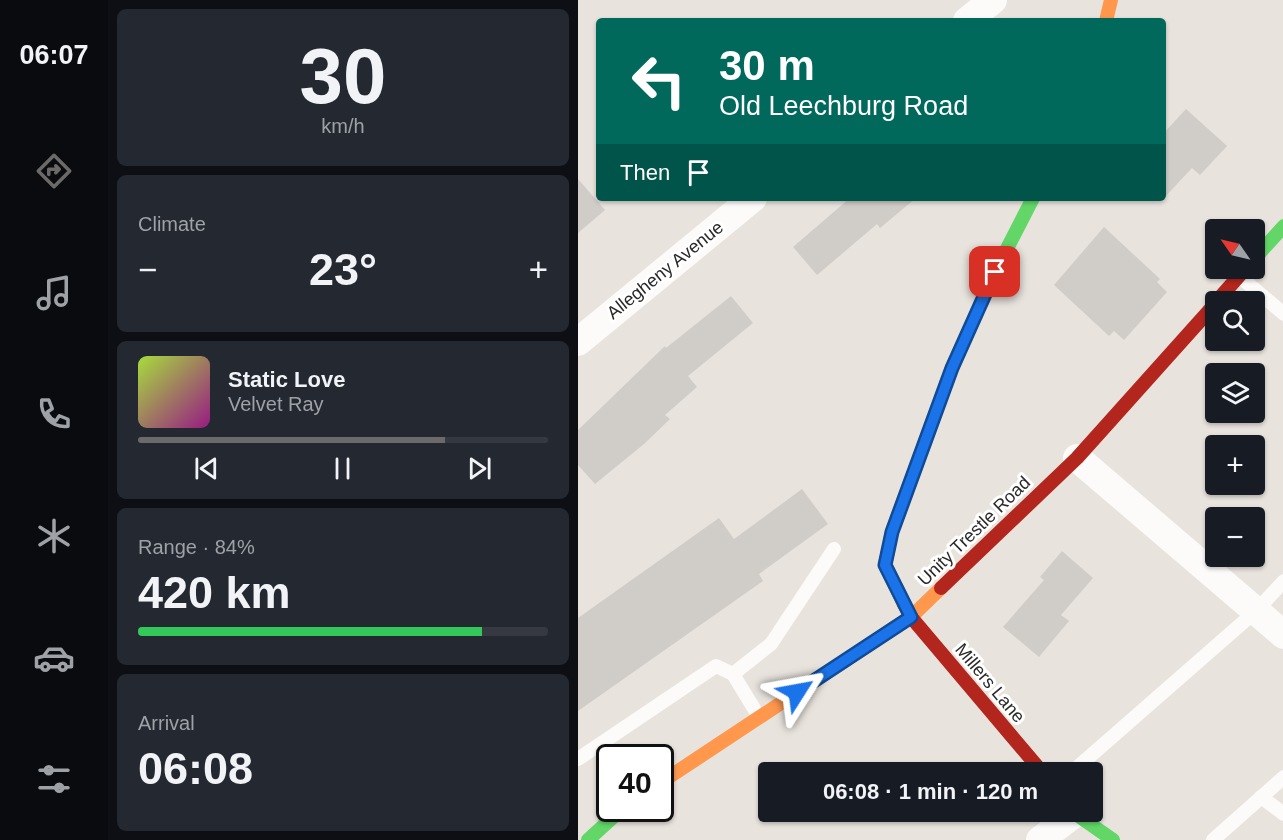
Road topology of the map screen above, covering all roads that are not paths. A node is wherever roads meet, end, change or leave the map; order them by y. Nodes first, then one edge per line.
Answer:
1 (993, 0) edge
2 (1111, 0) edge
3 (971, 18) edge
4 (1107, 18) edge
5 (749, 201) edge
6 (1031, 201) edge
7 (1283, 226) edge
8 (1265, 246) edge
9 (1237, 279) edge
10 (1250, 279) edge
11 (1226, 291) edge
12 (1205, 314) edge
13 (1283, 314) edge
14 (578, 342) edge
15 (1077, 458) junction
16 (834, 549) dead end
17 (1283, 581) edge
18 (1256, 611) junction
19 (911, 617) junction
20 (1283, 635) edge
21 (733, 674) junction
22 (759, 717) junction
23 (578, 759) edge
24 (1034, 762) edge
25 (1083, 762) edge
26 (674, 774) edge
27 (1283, 777) edge
28 (1261, 797) junction
29 (1283, 814) edge
30 (605, 822) edge
31 (1062, 822) edge
32 (1086, 822) edge
33 (588, 840) edge
34 (1040, 840) edge
35 (1113, 840) edge
36 (1213, 840) edge

1 - 3 street
2 - 4 street
5 - 14 street, Allegheny Avenue
6 - 19 street, Millers Lane
7 - 8 street
9 - 11 street, Unity Trestle Road
10 - 13 lane
12 - 15 street, Unity Trestle Road
15 - 18 street
15 - 19 street, Unity Trestle Road
16 - 21 lane
17 - 18 lane
18 - 20 street
18 - 25 lane
19 - 22 street, Unity Trestle Road
19 - 24 street, Millers Lane
21 - 22 lane
21 - 23 lane
22 - 26 street, Unity Trestle Road
27 - 28 lane
28 - 29 lane
28 - 36 lane
30 - 33 street
31 - 34 street
32 - 35 street

